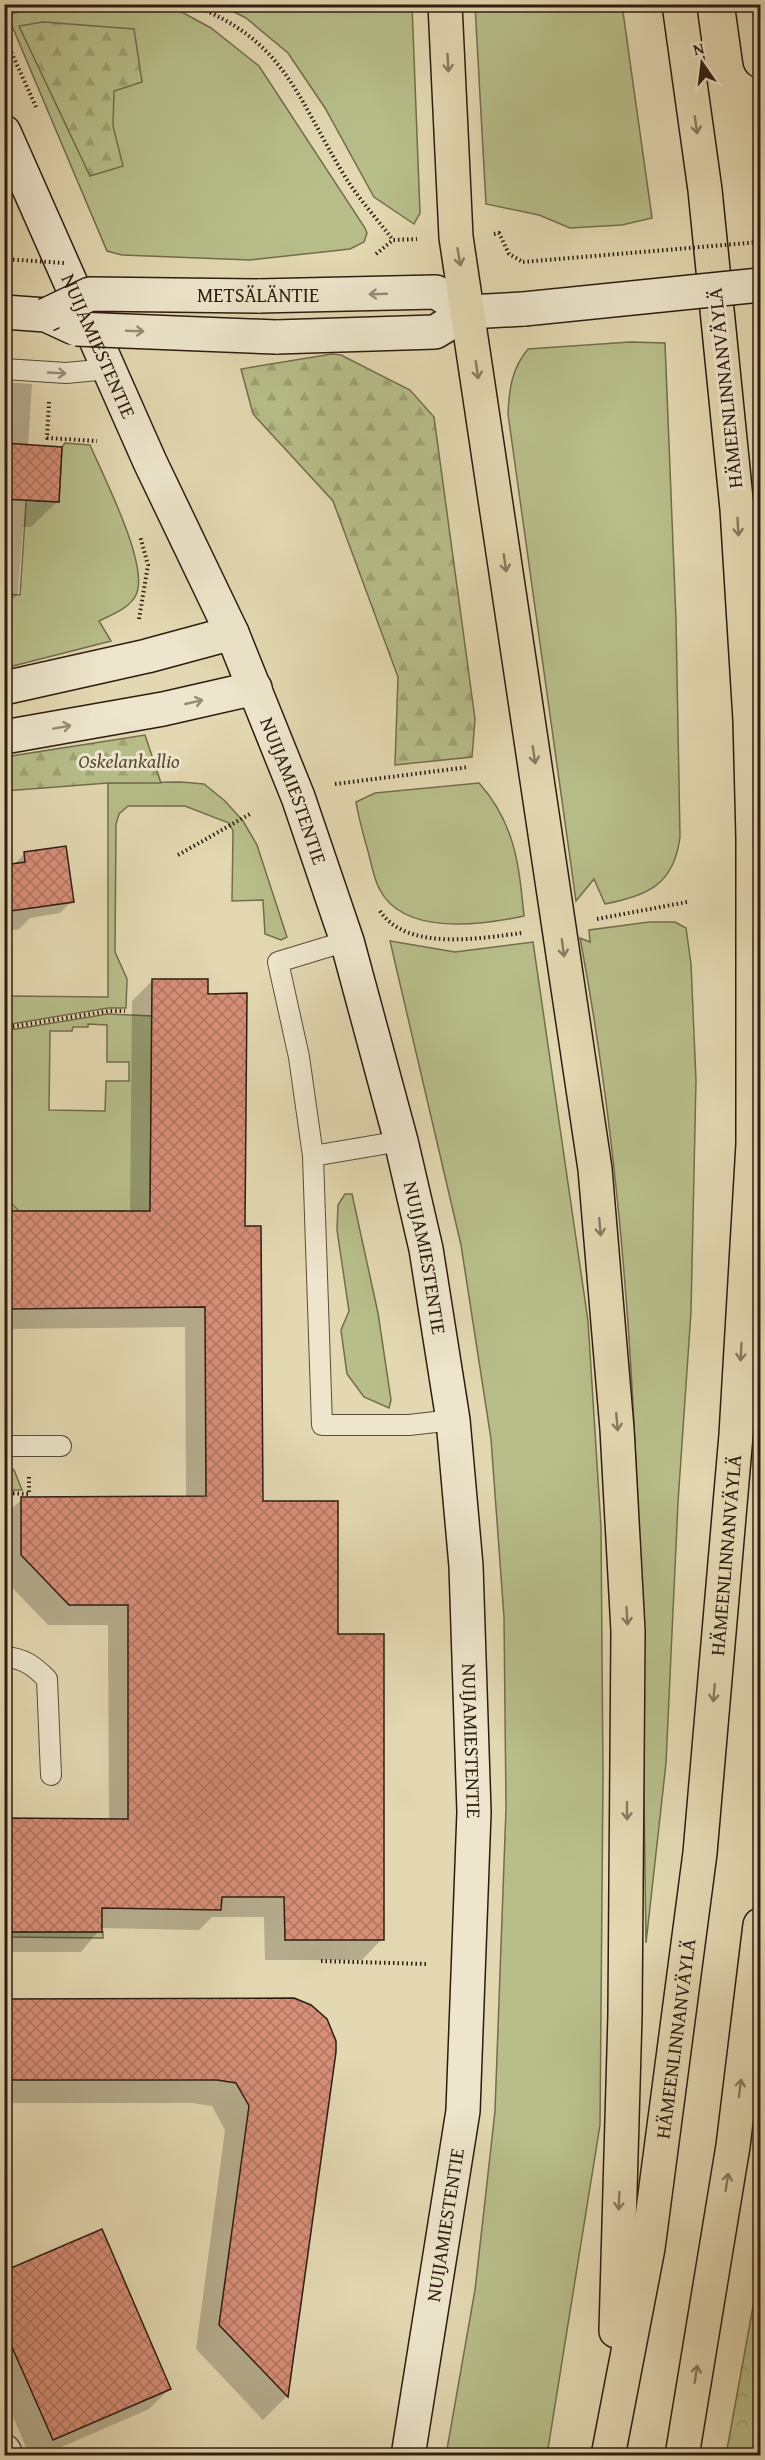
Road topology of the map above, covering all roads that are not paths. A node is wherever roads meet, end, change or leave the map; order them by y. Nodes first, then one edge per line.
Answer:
1 (445, 4) edge
2 (679, 4) edge
3 (752, 4) edge
4 (760, 61) edge
5 (8, 149) edge
6 (760, 285) edge
7 (4, 312) edge
8 (468, 312) junction
9 (46, 315) junction
10 (4, 369) edge
11 (109, 369) junction
12 (232, 633) junction
13 (4, 688) edge
14 (255, 688) junction
15 (4, 737) edge
16 (347, 941) junction
17 (401, 1141) junction
18 (314, 1156) junction
19 (453, 1420) junction
20 (4, 1446) edge
21 (61, 1446) dead end
22 (4, 1657) edge
23 (51, 1774) dead end
24 (760, 1925) edge
25 (760, 1982) edge
26 (749, 2022) junction
27 (610, 2441) edge
28 (4, 2451) edge
29 (6, 2456) edge
30 (408, 2456) edge
31 (682, 2456) edge

1 -> 8 highway
2 -> 27 highway, HÄMEENLINNANVÄYLÄ
3 - 4 highway
5 - 11 street, NUIJAMIESTENTIE
6 - 8 street, METSÄLÄNTIE, bridge
7 - 9 street, METSÄLÄNTIE
9 -> 8 street, METSÄLÄNTIE, bridge
8 -> 9 street, METSÄLÄNTIE, bridge
8 -> 27 highway
10 -> 11 lane
11 - 12 street, NUIJAMIESTENTIE
12 - 13 street
12 - 14 street, NUIJAMIESTENTIE
15 -> 14 street
14 - 16 street, NUIJAMIESTENTIE
16 - 17 street, NUIJAMIESTENTIE
16 - 18 lane
17 - 18 lane
17 - 19 street, NUIJAMIESTENTIE
18 - 19 lane
19 - 30 street, NUIJAMIESTENTIE
20 - 21 lane
22 - 23 lane
24 - 26 highway
25 - 26 highway
31 -> 26 highway
28 - 29 street

